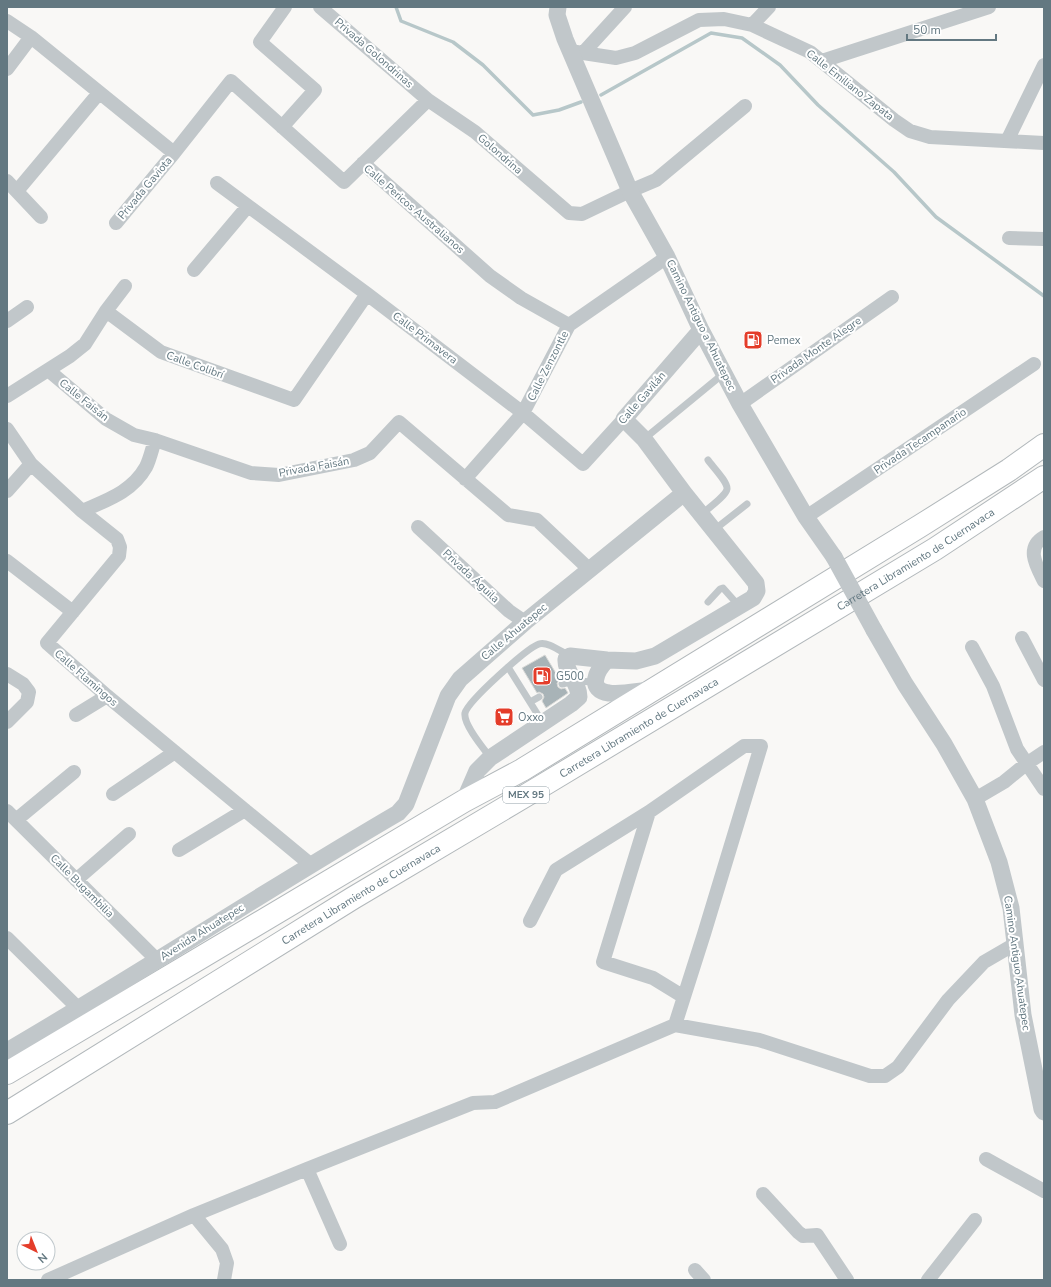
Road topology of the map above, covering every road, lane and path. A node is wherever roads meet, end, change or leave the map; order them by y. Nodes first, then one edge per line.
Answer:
1 (285, 7) edge
2 (320, 7) edge
3 (558, 7) edge
4 (625, 7) edge
5 (770, 7) edge
6 (989, 7) edge
7 (7, 21) edge
8 (752, 25) junction
9 (31, 37) junction
10 (577, 52) junction
11 (822, 61) junction
12 (1044, 65) edge
13 (7, 69) edge
14 (99, 93) junction
15 (428, 100) junction
16 (745, 106) dead end
17 (282, 127) junction
18 (1007, 141) junction
19 (1044, 142) edge
20 (174, 153) junction
21 (363, 163) junction
22 (217, 184) dead end
23 (12, 186) edge
24 (630, 190) junction
25 (248, 206) junction
26 (41, 216) dead end
27 (116, 223) dead end
28 (1009, 238) dead end
29 (1044, 239) edge
30 (667, 257) junction
31 (194, 270) dead end
32 (125, 286) dead end
33 (367, 294) junction
34 (892, 296) dead end
35 (27, 306) dead end
36 (106, 311) junction
37 (7, 321) edge
38 (569, 325) junction
39 (701, 330) junction
40 (1034, 364) dead end
41 (48, 370) junction
42 (724, 373) junction
43 (7, 396) edge
44 (740, 404) junction
45 (523, 413) junction
46 (624, 419) junction
47 (7, 429) edge
48 (644, 439) junction
49 (155, 440) junction
50 (1044, 445) edge
51 (708, 460) dead end
52 (31, 464) junction
53 (583, 464) joint
54 (1044, 477) edge
55 (465, 479) junction
56 (7, 491) edge
57 (684, 493) junction
58 (746, 504) dead end
59 (82, 511) junction
60 (702, 514) junction
61 (806, 517) junction
62 (418, 527) dead end
63 (714, 530) junction
64 (1044, 537) edge
65 (7, 560) edge
66 (590, 570) junction
67 (1044, 581) edge
68 (708, 602) dead end
69 (739, 607) junction
70 (73, 612) junction
71 (525, 622) junction
72 (874, 630) joint
73 (1022, 638) dead end
74 (972, 647) dead end
75 (570, 656) junction
76 (607, 660) junction
77 (508, 667) junction
78 (7, 674) edge
79 (1044, 680) edge
80 (568, 682) junction
81 (595, 682) junction
82 (650, 690) junction
83 (107, 696) junction
84 (539, 697) dead end
85 (530, 702) junction
86 (76, 716) dead end
87 (7, 722) edge
88 (543, 723) junction
89 (175, 752) junction
90 (1044, 752) edge
91 (490, 758) junction
92 (1026, 764) junction
93 (74, 772) dead end
94 (1044, 790) edge
95 (113, 794) dead end
96 (975, 799) junction
97 (464, 801) junction
98 (245, 810) junction
99 (649, 812) junction
100 (398, 813) joint
101 (12, 816) edge
102 (129, 834) dead end
103 (179, 850) dead end
104 (310, 864) junction
105 (76, 880) junction
106 (530, 921) dead end
107 (7, 938) edge
108 (1015, 944) junction
109 (157, 960) junction
110 (684, 997) junction
111 (79, 1009) junction
112 (675, 1025) junction
113 (7, 1051) edge
114 (7, 1073) edge
115 (1043, 1110) edge
116 (7, 1113) edge
117 (986, 1159) dead end
118 (307, 1169) junction
119 (1044, 1191) edge
120 (764, 1194) dead end
121 (194, 1215) junction
122 (975, 1220) dead end
123 (340, 1244) dead end
124 (48, 1280) edge
125 (224, 1280) edge
126 (847, 1280) edge
127 (928, 1280) edge

1 - 17 street
2 - 15 street, Privada Golondrinas
3 - 10 street, Camino Antiguo a Ahuatepec
4 - 10 street
5 - 8 street
6 - 11 street
7 - 9 street
8 - 10 street, Calle Emiliano Zapata
8 - 11 street, Calle Emiliano Zapata
9 - 13 street
9 - 14 street
10 - 24 street, Camino Antiguo a Ahuatepec
11 - 18 street, Calle Emiliano Zapata
12 - 18 street
14 - 20 street
14 - 23 street
15 - 21 street
15 - 24 street, Golondrina
16 - 24 street
17 - 20 street, Calle Pericos Australianos
17 - 21 street, Calle Pericos Australianos
18 - 19 street, Calle Emiliano Zapata
20 - 27 street, Privada Gaviota
21 - 38 street, Calle Pericos Australianos
22 - 25 street, Calle Primavera
23 - 26 street
24 - 30 street, Camino Antiguo a Ahuatepec
25 - 31 street
25 - 33 street, Calle Primavera
28 - 29 street
30 - 38 street, Calle Zenzontle
30 - 39 street, Camino Antiguo a Ahuatepec
32 - 36 street
33 - 36 street, Calle Colibrí
33 - 45 street, Calle Primavera
34 - 44 street, Privada Monte Alegre
35 - 37 street
36 - 41 street
38 - 45 street, Calle Zenzontle
39 - 42 street, Camino Antiguo a Ahuatepec
39 - 46 street, Calle Gavilán
40 - 61 street, Privada Tecampanario
41 - 43 street
41 - 49 street, Calle Faisán
42 - 44 street, Camino Antiguo a Ahuatepec
42 - 48 lane
44 - 61 street, Camino Antiguo a Ahuatepec
45 - 53 street, Calle Primavera
45 - 55 street, Calle Zenzontle
46 - 48 street
46 - 53 street, Calle Gavilán
47 - 52 street, Calle Flamingos
48 - 57 street
49 - 55 street, Privada Faisán
49 - 59 street
50 - 82 highway, MEX 95
51 - 60 lane
52 - 56 street
52 - 59 street, Calle Flamingos
54 - 116 highway, Carretera Libramiento de Cuernavaca / MEX 95
55 - 66 street
57 - 60 street
57 - 66 street, Calle Ahuatepec
58 - 63 lane
59 - 70 street, Calle Flamingos
60 - 63 street
61 - 72 street, Camino Antiguo a Ahuatepec, bridge
62 - 71 street, Privada Águila
63 - 69 street
64 - 67 street
65 - 70 street
66 - 71 street, Calle Ahuatepec
68 - 69 lane
69 - 76 street
70 - 83 street, Calle Flamingos
71 - 100 street, Calle Ahuatepec
72 - 96 street, Camino Antiguo Ahuatepec
73 - 79 street
74 - 92 street
75 - 76 street
75 - 77 lane
75 - 80 street
76 - 81 street
77 - 85 lane
77 - 91 lane
78 - 87 street
80 - 81 lane
80 - 88 street
81 - 82 street
82 - 97 highway, MEX 95
83 - 86 street
83 - 89 street, Calle Flamingos
84 - 85 lane
85 - 88 lane
88 - 91 street
89 - 95 street
89 - 98 street, Calle Flamingos
90 - 92 street
91 - 97 street
92 - 94 street
92 - 96 street
93 - 101 street
96 - 108 street, Camino Antiguo Ahuatepec
97 - 114 highway, MEX 95
98 - 103 street
98 - 104 street, Calle Flamingos
99 - 106 street
99 - 110 street
99 - 110 street
100 - 104 street, Avenida Ahuatepec
101 - 105 street, Calle Bugambilia
102 - 105 street
104 - 109 street, Avenida Ahuatepec
105 - 109 street, Calle Bugambilia
107 - 111 street
108 - 112 street
108 - 115 street, Camino Antiguo Ahuatepec
109 - 111 street, Avenida Ahuatepec
110 - 112 street
111 - 113 street, Avenida Ahuatepec
112 - 118 street
117 - 119 street
118 - 121 street
118 - 123 street
120 - 126 street
121 - 124 street
121 - 125 street
122 - 127 street

